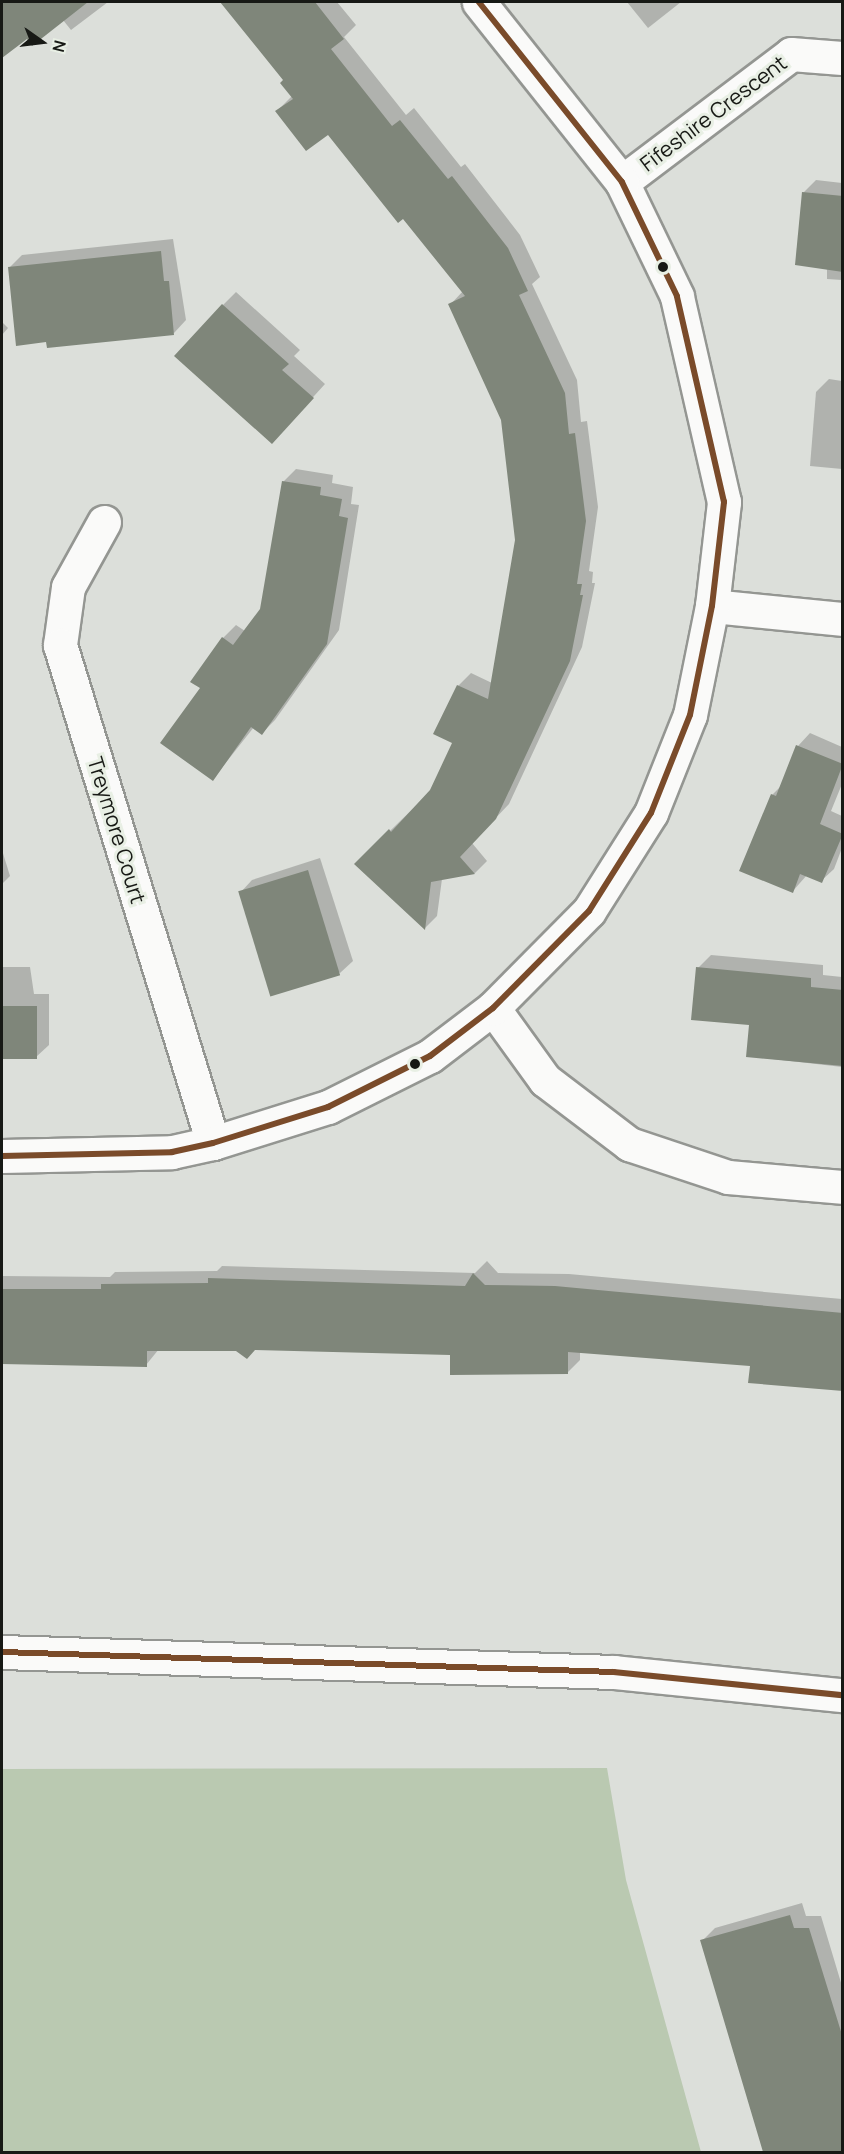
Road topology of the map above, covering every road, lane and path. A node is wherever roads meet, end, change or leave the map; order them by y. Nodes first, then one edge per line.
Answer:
1 (480, 2) edge
2 (843, 58) edge
3 (622, 182) junction
4 (104, 522) dead end
5 (712, 606) junction
6 (843, 619) edge
7 (493, 1008) junction
8 (213, 1143) junction
9 (2, 1156) edge
10 (843, 1187) edge
11 (2, 1652) edge
12 (843, 1695) edge

1 - 3 street
2 - 3 street, Fifeshire Crescent
3 - 5 street
4 - 8 street, Treymore Court
5 - 6 street
5 - 7 street
7 - 8 street
7 - 10 street
8 - 9 street
11 - 12 street

